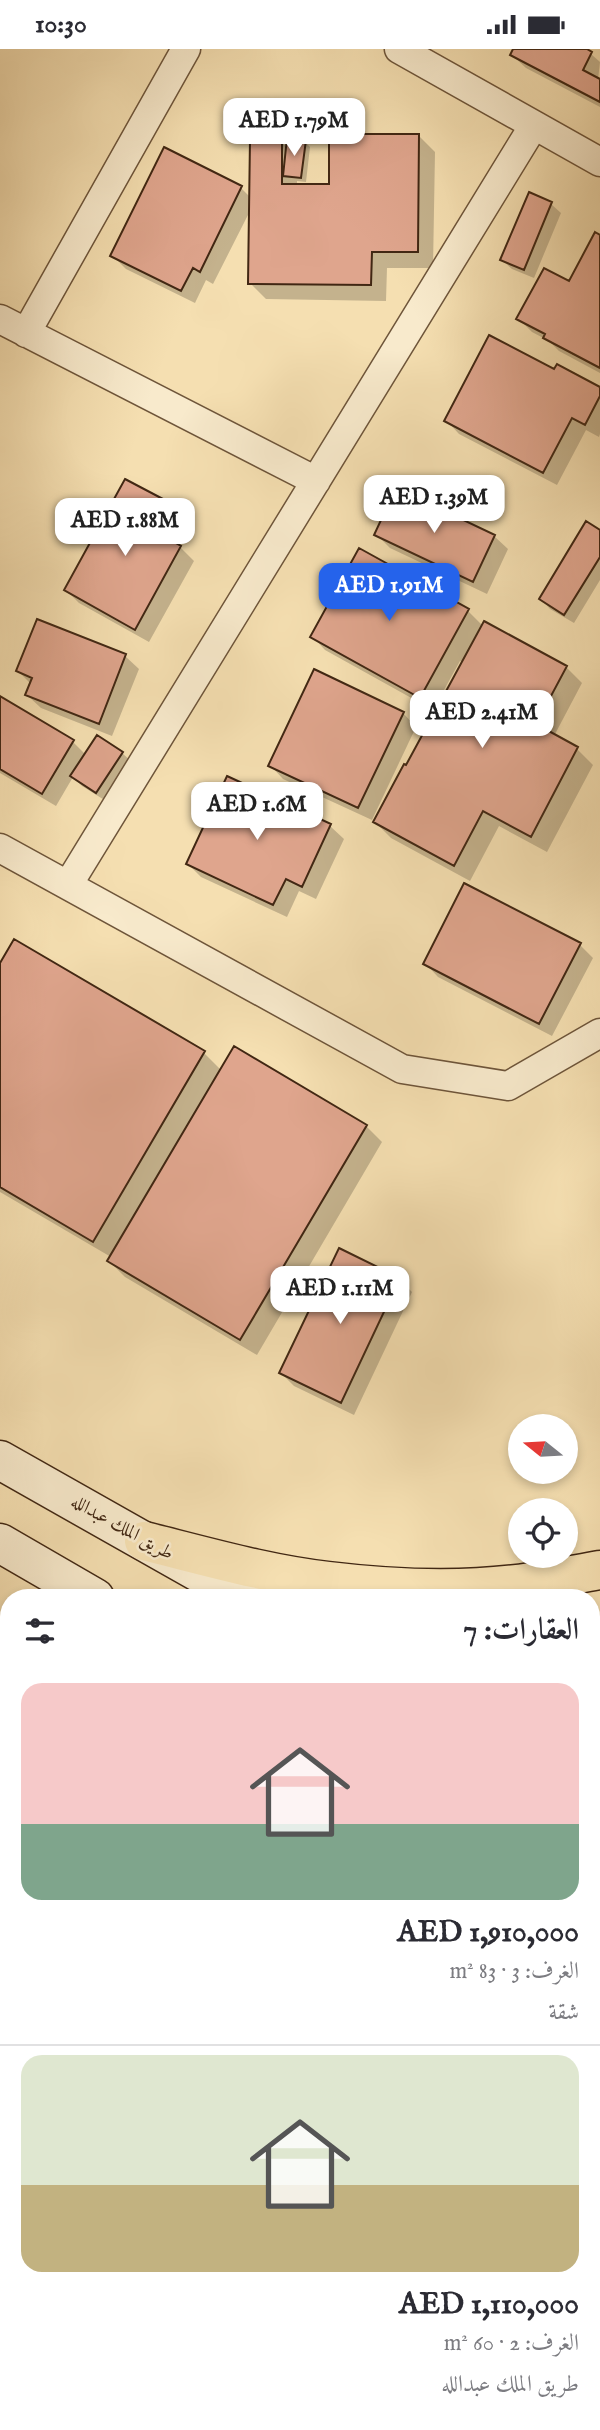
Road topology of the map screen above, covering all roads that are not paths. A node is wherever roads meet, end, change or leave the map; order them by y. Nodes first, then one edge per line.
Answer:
1 (186, 49) edge
2 (399, 49) edge
3 (534, 125) junction
4 (600, 162) edge
5 (0, 319) edge
6 (26, 333) junction
7 (316, 481) junction
8 (0, 848) edge
9 (68, 885) junction
10 (600, 1033) edge
11 (0, 1459) edge
12 (144, 1541) junction
13 (0, 1543) edge
14 (600, 1570) edge
15 (79, 1589) edge
16 (228, 1589) edge

1 - 6 street
2 - 3 street
3 - 4 street
3 - 7 street
5 - 6 street
6 - 7 street
7 - 9 street
8 - 9 street
9 - 10 street
11 - 12 street, طريق الملك عبدالله
12 - 14 main road
12 - 16 street, طريق الملك عبدالله
13 - 15 street

